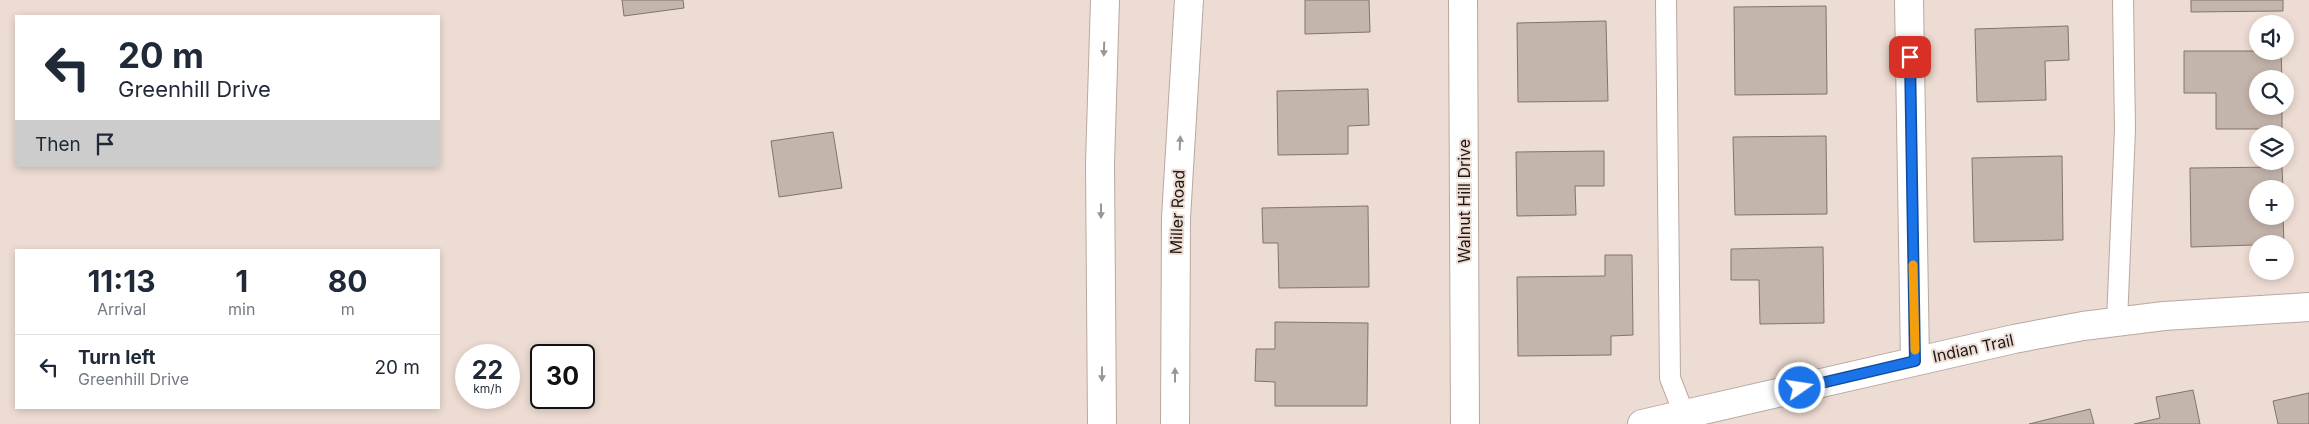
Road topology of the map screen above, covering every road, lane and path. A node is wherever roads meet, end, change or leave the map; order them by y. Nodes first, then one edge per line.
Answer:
1 (1105, 0) edge
2 (1189, 0) edge
3 (1463, 0) edge
4 (1666, 0) edge
5 (1909, 0) edge
6 (2123, 0) edge
7 (2309, 307) edge
8 (2117, 322) junction
9 (1915, 361) junction
10 (1465, 413) edge
11 (1684, 414) junction
12 (1102, 424) edge
13 (1175, 424) edge
14 (1642, 424) edge

1 -> 12 street
13 -> 2 street, Miller Road
3 - 10 street, Walnut Hill Drive
4 - 11 lane
5 - 9 street
6 - 8 lane
7 - 8 street, Indian Trail
8 - 9 street, Indian Trail
9 - 11 street, Indian Trail
11 - 14 street, Indian Trail

